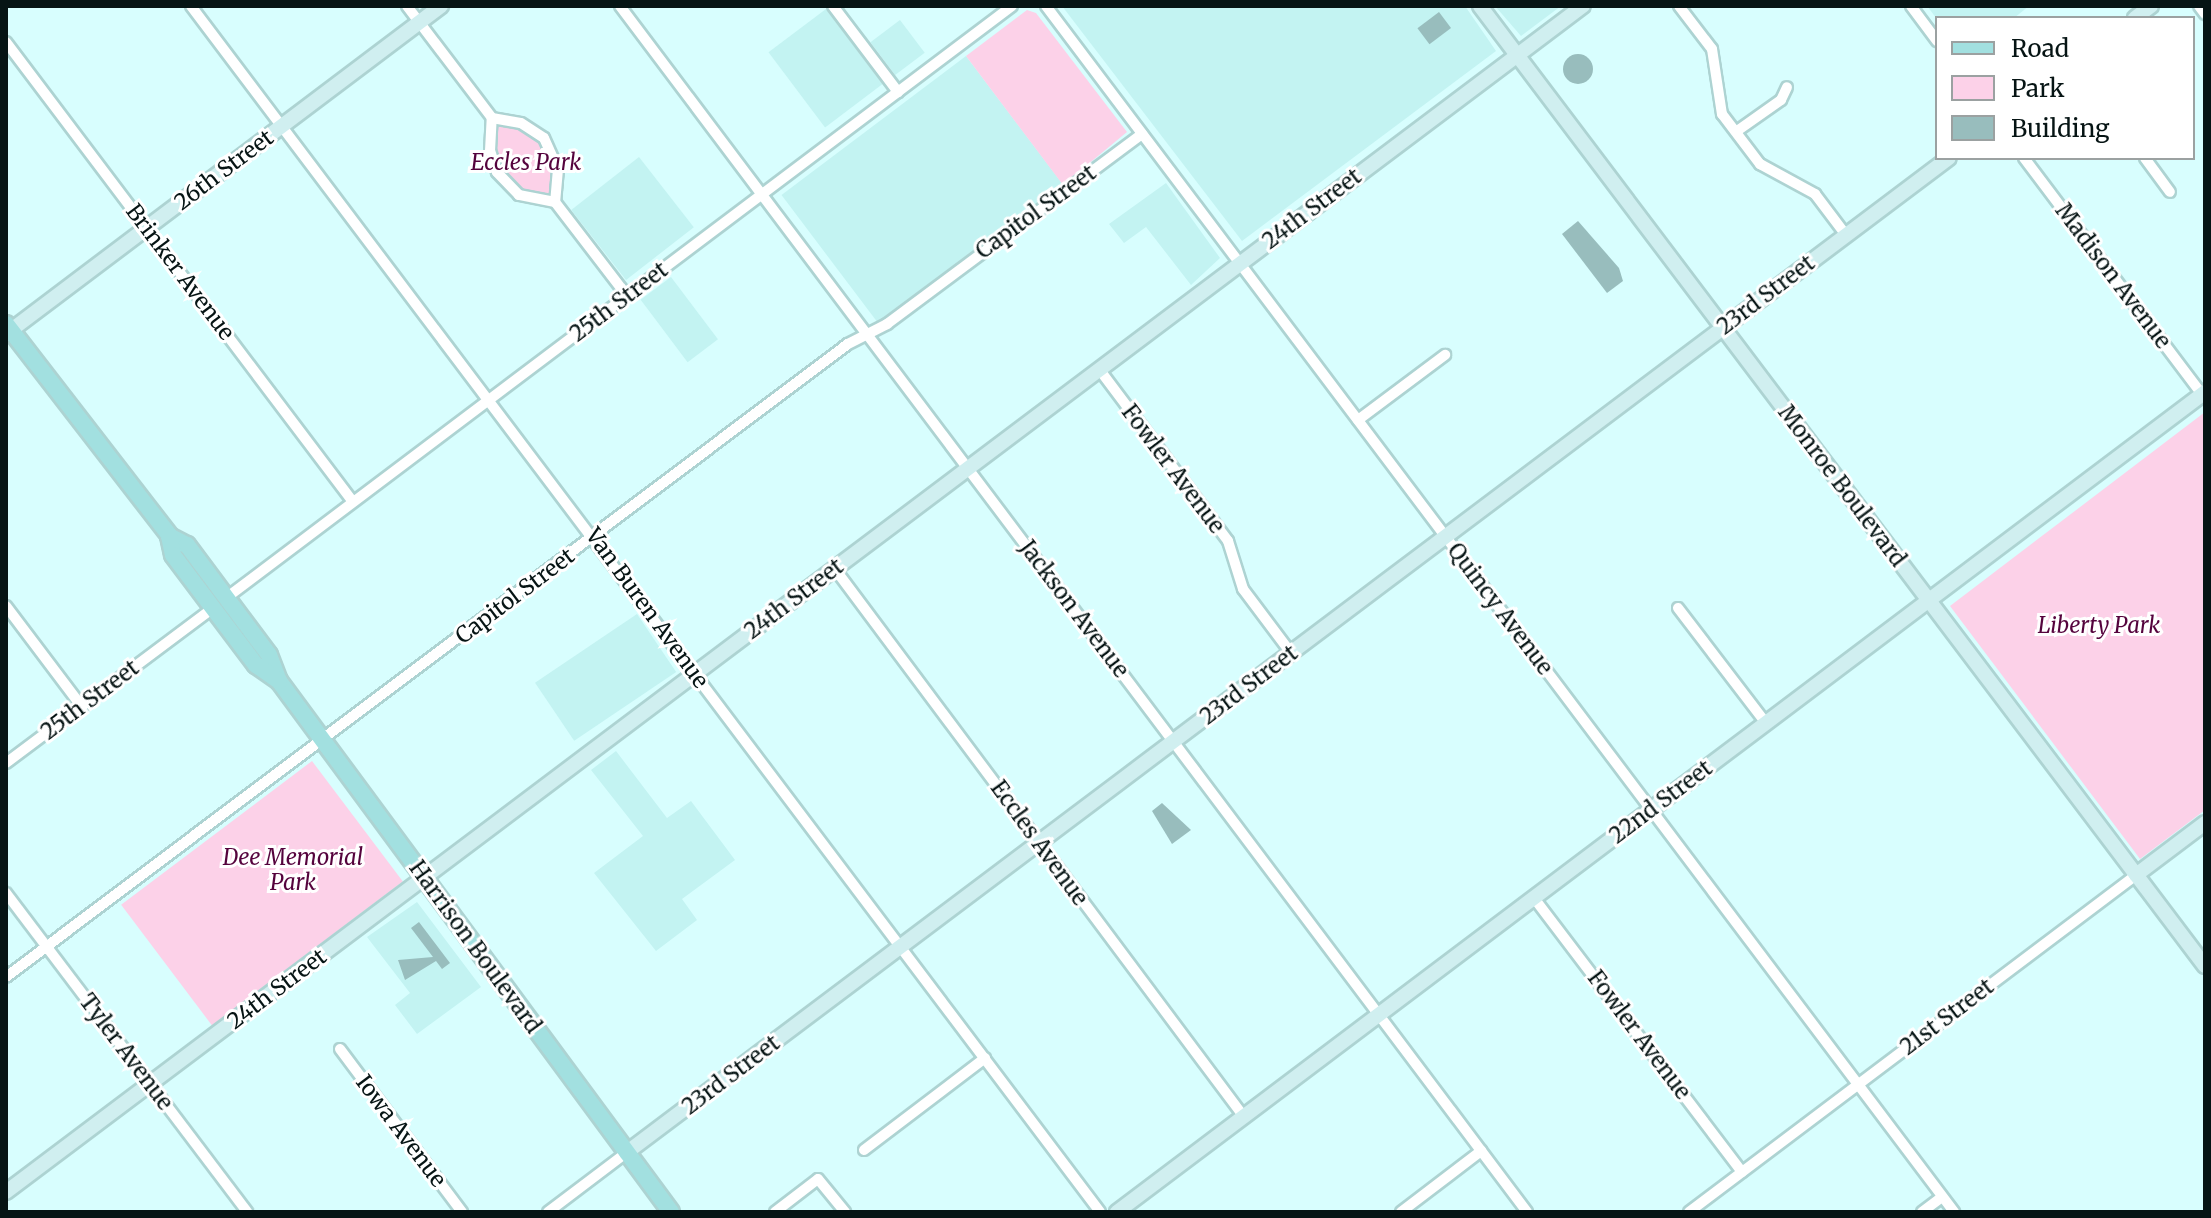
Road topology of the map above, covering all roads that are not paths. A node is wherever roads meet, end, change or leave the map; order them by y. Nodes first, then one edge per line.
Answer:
1 (191, 6) edge
2 (407, 6) edge
3 (441, 6) edge
4 (620, 6) edge
5 (833, 6) edge
6 (1012, 6) edge
7 (1046, 6) edge
8 (1480, 6) edge
9 (1583, 6) edge
10 (1679, 6) edge
11 (1911, 6) edge
12 (2199, 6) edge
13 (2205, 14) edge
14 (420, 22) junction
15 (1935, 38) edge
16 (6, 42) edge
17 (1517, 56) junction
18 (1787, 87) dead end
19 (898, 92) junction
20 (492, 118) junction
21 (282, 126) junction
22 (1737, 131) junction
23 (1142, 134) junction
24 (1946, 160) edge
25 (2026, 160) edge
26 (2146, 160) edge
27 (2170, 192) dead end
28 (761, 195) junction
29 (555, 202) junction
30 (147, 228) junction
31 (1846, 235) junction
32 (1240, 264) junction
33 (627, 296) junction
34 (1724, 327) junction
35 (8, 330) edge
36 (867, 336) junction
37 (1445, 355) dead end
38 (1099, 369) junction
39 (2204, 393) edge
40 (488, 400) junction
41 (1358, 420) junction
42 (966, 468) junction
43 (353, 502) junction
44 (594, 536) junction
45 (1445, 537) junction
46 (835, 569) junction
47 (1929, 601) junction
48 (219, 603) junction
49 (6, 606) edge
50 (1678, 608) dead end
51 (1291, 653) junction
52 (695, 674) junction
53 (82, 707) junction
54 (1766, 723) junction
55 (323, 741) junction
56 (1175, 741) junction
57 (6, 763) edge
58 (1651, 810) junction
59 (2205, 823) edge
60 (1038, 843) junction
61 (2136, 875) junction
62 (424, 878) junction
63 (6, 893) edge
64 (1534, 898) junction
65 (47, 947) junction
66 (903, 947) junction
67 (2205, 966) edge
68 (6, 977) edge
69 (1380, 1015) junction
70 (340, 1049) dead end
71 (985, 1058) junction
72 (150, 1084) junction
73 (1858, 1085) junction
74 (1244, 1117) junction
75 (864, 1150) dead end
76 (1481, 1151) junction
77 (626, 1153) junction
78 (1742, 1172) junction
79 (6, 1192) edge
80 (1942, 1197) junction
81 (247, 1212) edge
82 (462, 1212) edge
83 (548, 1212) edge
84 (671, 1212) edge
85 (775, 1212) edge
86 (845, 1212) edge
87 (1100, 1212) edge
88 (1117, 1212) edge
89 (1401, 1212) edge
90 (1527, 1212) edge
91 (1689, 1212) edge
92 (1922, 1212) edge
93 (1954, 1212) edge

1 - 21 street, Van Buren Avenue
2 - 14 street
3 - 14 street, 26th Street
4 - 28 street, Jackson Avenue
5 - 19 street
6 - 19 street, 25th Street
7 - 23 street, Quincy Avenue
8 - 17 street, Monroe Boulevard
9 - 17 street, 24th Street
10 - 22 street
11 - 15 street
12 - 13 street
14 - 20 street
14 - 21 street, 26th Street
16 - 30 street, Brinker Avenue
17 - 32 street, 24th Street
17 - 34 street, Monroe Boulevard
18 - 22 street
19 - 28 street, 25th Street
20 - 29 street
20 - 29 street
21 - 30 street, 26th Street
21 - 40 street, Van Buren Avenue
22 - 31 street
23 - 32 street, Quincy Avenue
23 - 36 street, Capitol Street
24 - 31 street, 23rd Street
25 - 39 street, Madison Avenue
26 - 27 street
28 - 33 street, 25th Street
28 - 36 street, Jackson Avenue
29 - 33 street
30 - 35 street, 26th Street
30 - 43 street, Brinker Avenue
31 - 34 street, 23rd Street
32 - 38 street, 24th Street
32 - 41 street, Quincy Avenue
33 - 40 street, 25th Street
34 - 45 street, 23rd Street
34 - 47 street, Monroe Boulevard
35 - 48 main road, Harrison Boulevard
36 - 42 street, Jackson Avenue
36 - 44 street, Capitol Street
37 - 41 street
38 - 42 street, 24th Street
38 - 51 street, Fowler Avenue
39 - 47 street, 22nd Street
40 - 43 street, 25th Street
40 - 44 street, Van Buren Avenue
41 - 45 street, Quincy Avenue
42 - 46 street, 24th Street
42 - 56 street, Jackson Avenue
43 - 48 street, 25th Street
44 - 52 street, Van Buren Avenue
44 - 55 street, Capitol Street
45 - 51 street, 23rd Street
45 - 58 street, Quincy Avenue
46 - 52 street, 24th Street
46 - 60 street, Eccles Avenue
47 - 54 street, 22nd Street
47 - 61 street, Monroe Boulevard
48 - 53 street, 25th Street
48 - 55 main road, Harrison Boulevard
49 - 53 street
50 - 54 street
51 - 56 street, 23rd Street
52 - 62 street, 24th Street
52 - 66 street, Van Buren Avenue
53 - 57 street, 25th Street
54 - 58 street, 22nd Street
55 - 62 main road, Harrison Boulevard
55 - 65 street, Capitol Street
56 - 60 street, 23rd Street
56 - 69 street, Jackson Avenue
58 - 64 street, 22nd Street
58 - 73 street, Quincy Avenue
59 - 61 street, 21st Street
60 - 66 street, 23rd Street
60 - 74 street, Eccles Avenue
61 - 67 street, Monroe Boulevard
61 - 73 street, 21st Street
62 - 72 street, 24th Street
62 - 77 main road, Harrison Boulevard
63 - 65 street, Tyler Avenue
64 - 69 street, 22nd Street
64 - 78 street, Fowler Avenue
65 - 68 street, Capitol Street
65 - 72 street, Tyler Avenue
66 - 71 street, Van Buren Avenue
66 - 77 street, 23rd Street
69 - 74 street, 22nd Street
69 - 76 street, Jackson Avenue
70 - 82 street, Iowa Avenue
71 - 75 street
71 - 87 street, Van Buren Avenue
72 - 79 street, 24th Street
72 - 81 street, Tyler Avenue
73 - 78 street, 21st Street
73 - 80 street, Quincy Avenue
74 - 88 street, 22nd Street
76 - 89 street
76 - 90 street, Jackson Avenue
77 - 83 street, 23rd Street
77 - 84 main road, Harrison Boulevard
78 - 91 street, 21st Street
80 - 92 street
80 - 93 street, Quincy Avenue
85 - 86 street

